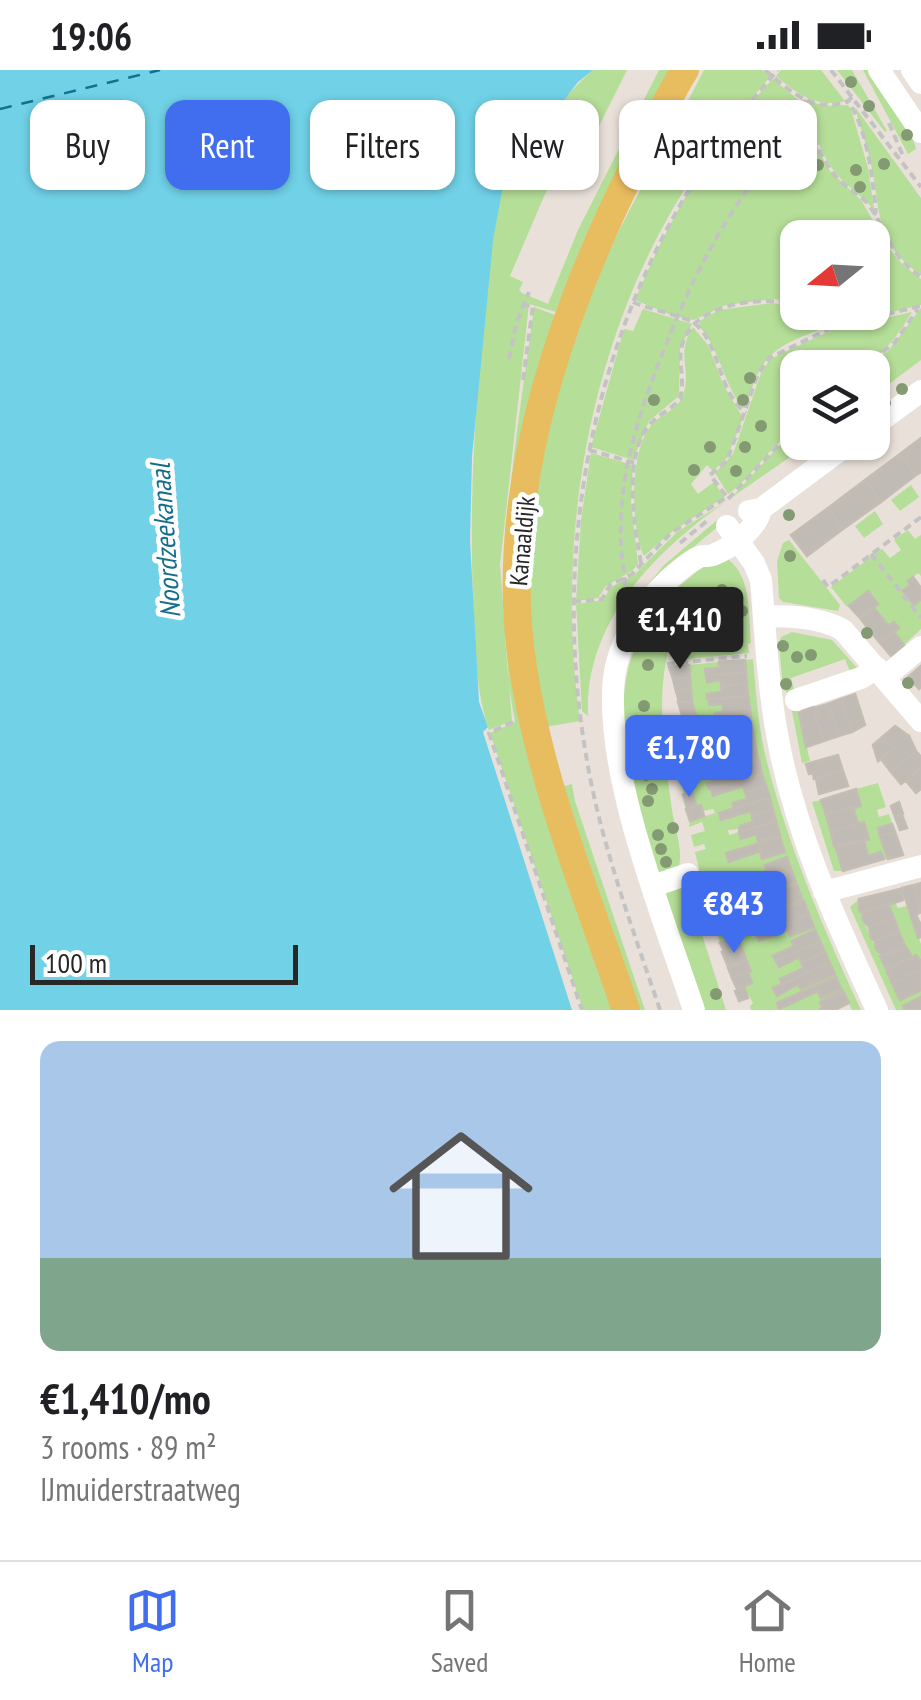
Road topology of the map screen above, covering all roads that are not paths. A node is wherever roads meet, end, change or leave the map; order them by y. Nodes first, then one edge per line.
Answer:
1 (879, 70) edge
2 (912, 70) edge
3 (680, 75) edge
4 (921, 83) edge
5 (921, 132) edge
6 (921, 391) edge
7 (890, 414) edge
8 (822, 460) edge
9 (728, 521) junction
10 (764, 616) junction
11 (921, 647) edge
12 (881, 672) junction
13 (796, 700) dead end
14 (921, 721) edge
15 (921, 866) edge
16 (688, 874) dead end
17 (654, 886) junction
18 (824, 892) junction
19 (626, 1010) edge
20 (694, 1010) edge
21 (877, 1010) edge

1 - 5 street
2 - 4 street
3 - 19 main road, Kanaaldijk
6 - 7 street
8 - 9 street
9 - 10 street
9 - 17 street
10 - 12 street
10 - 18 street
11 - 12 street
12 - 13 street
12 - 14 street
15 - 18 street
16 - 17 street
17 - 20 street
18 - 21 street

